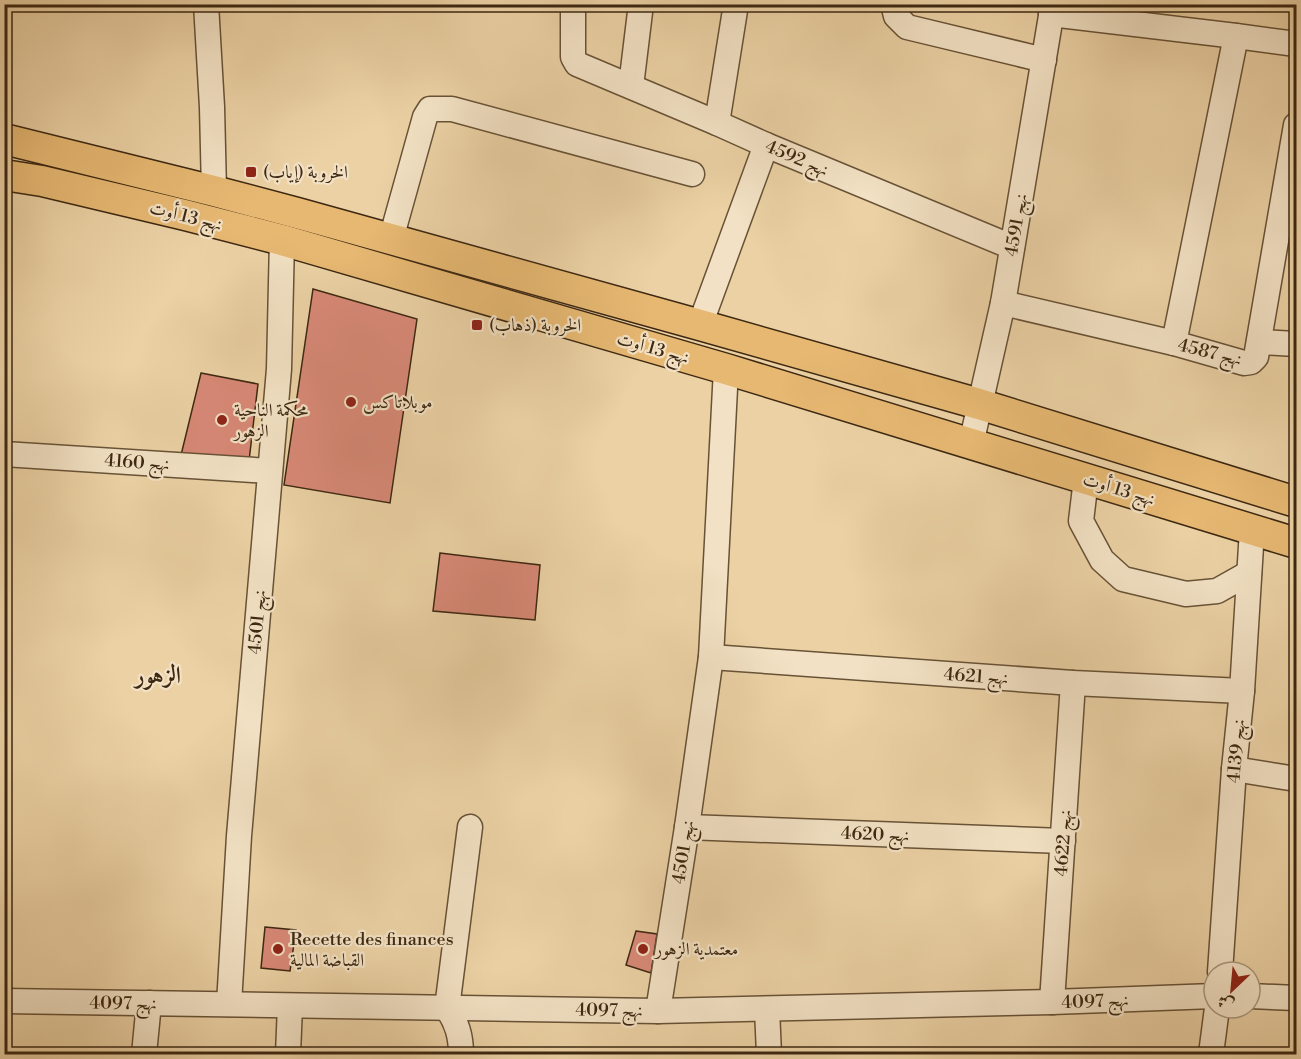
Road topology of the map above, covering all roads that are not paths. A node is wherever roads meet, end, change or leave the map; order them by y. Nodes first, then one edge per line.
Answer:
1 (206, 4) edge
2 (573, 4) edge
3 (641, 4) edge
4 (736, 4) edge
5 (893, 4) edge
6 (1052, 9) edge
7 (1236, 36) junction
8 (1296, 44) edge
9 (1044, 60) junction
10 (631, 86) junction
11 (717, 123) junction
12 (1295, 137) edge
13 (4, 139) edge
14 (766, 145) junction
15 (4, 174) edge
16 (692, 174) dead end
17 (214, 191) junction
18 (391, 239) junction
19 (282, 240) junction
20 (1012, 247) junction
21 (1003, 303) junction
22 (700, 325) junction
23 (1259, 342) junction
24 (1174, 343) junction
25 (1296, 344) edge
26 (726, 369) junction
27 (979, 404) junction
28 (971, 444) junction
29 (4, 454) edge
30 (270, 471) junction
31 (1086, 479) junction
32 (1296, 502) edge
33 (1252, 530) junction
34 (1296, 543) edge
35 (1249, 573) junction
36 (711, 657) junction
37 (1073, 683) junction
38 (1242, 691) junction
39 (1234, 769) junction
40 (1296, 779) edge
41 (470, 827) dead end
42 (687, 827) junction
43 (1063, 842) junction
44 (1221, 960) edge
45 (1202, 996) edge
46 (1262, 997) edge
47 (1296, 998) edge
48 (4, 1001) edge
49 (1052, 1002) junction
50 (149, 1003) junction
51 (229, 1004) junction
52 (290, 1006) junction
53 (447, 1008) junction
54 (767, 1009) junction
55 (658, 1011) junction
56 (1215, 1020) edge
57 (144, 1054) edge
58 (288, 1054) edge
59 (461, 1054) edge
60 (769, 1054) edge
61 (1211, 1054) edge

1 - 17 street
2 - 10 street, نهج 4592
3 - 10 street
4 - 11 street
5 - 9 street
6 - 7 street
6 - 9 street, نهج 4591
7 - 8 street
7 - 24 street
9 - 20 street, نهج 4591
10 - 11 street, نهج 4592
11 - 14 street, نهج 4592
12 - 23 street, نهج 4587
13 - 17 main road, نهج 13 أوت
14 - 20 street, نهج 4592
14 - 22 street
15 - 19 main road, نهج 13 أوت
16 - 18 street
17 - 18 main road, نهج 13 أوت
18 - 22 main road, نهج 13 أوت
19 - 26 main road, نهج 13 أوت
19 - 30 street, نهج 4501
20 - 21 street, نهج 4591
21 - 24 street, نهج 4587
21 - 27 street, نهج 4591
22 - 27 main road, نهج 13 أوت
23 - 24 street, نهج 4587
23 - 25 street
26 - 28 main road, نهج 13 أوت
26 - 36 street, نهج 4501
27 - 28 street, نهج 4591
27 - 32 main road, نهج 13 أوت
28 - 31 main road, نهج 13 أوت
29 - 30 street, نهج 4160
30 - 51 street, نهج 4501
31 - 33 main road, نهج 13 أوت
31 - 35 street
33 - 34 main road, نهج 13 أوت
33 - 35 street, نهج 4139
35 - 38 street, نهج 4139
36 - 37 street, نهج 4621
36 - 42 street, نهج 4501
37 - 38 street, نهج 4621
37 - 43 street, نهج 4622
38 - 39 street, نهج 4139
39 - 40 street
39 - 44 street, نهج 4139
41 - 53 street
42 - 43 street, نهج 4620
42 - 55 street, نهج 4501
43 - 49 street, نهج 4622
45 - 49 street, نهج 4097
46 - 47 street
48 - 50 street, نهج 4097
49 - 54 street, نهج 4097
50 - 51 street, نهج 4097
50 - 57 street
51 - 52 street, نهج 4097
52 - 53 street, نهج 4097
52 - 58 street
53 - 55 street, نهج 4097
53 - 59 street
54 - 55 street, نهج 4097
54 - 60 street
56 - 61 street

